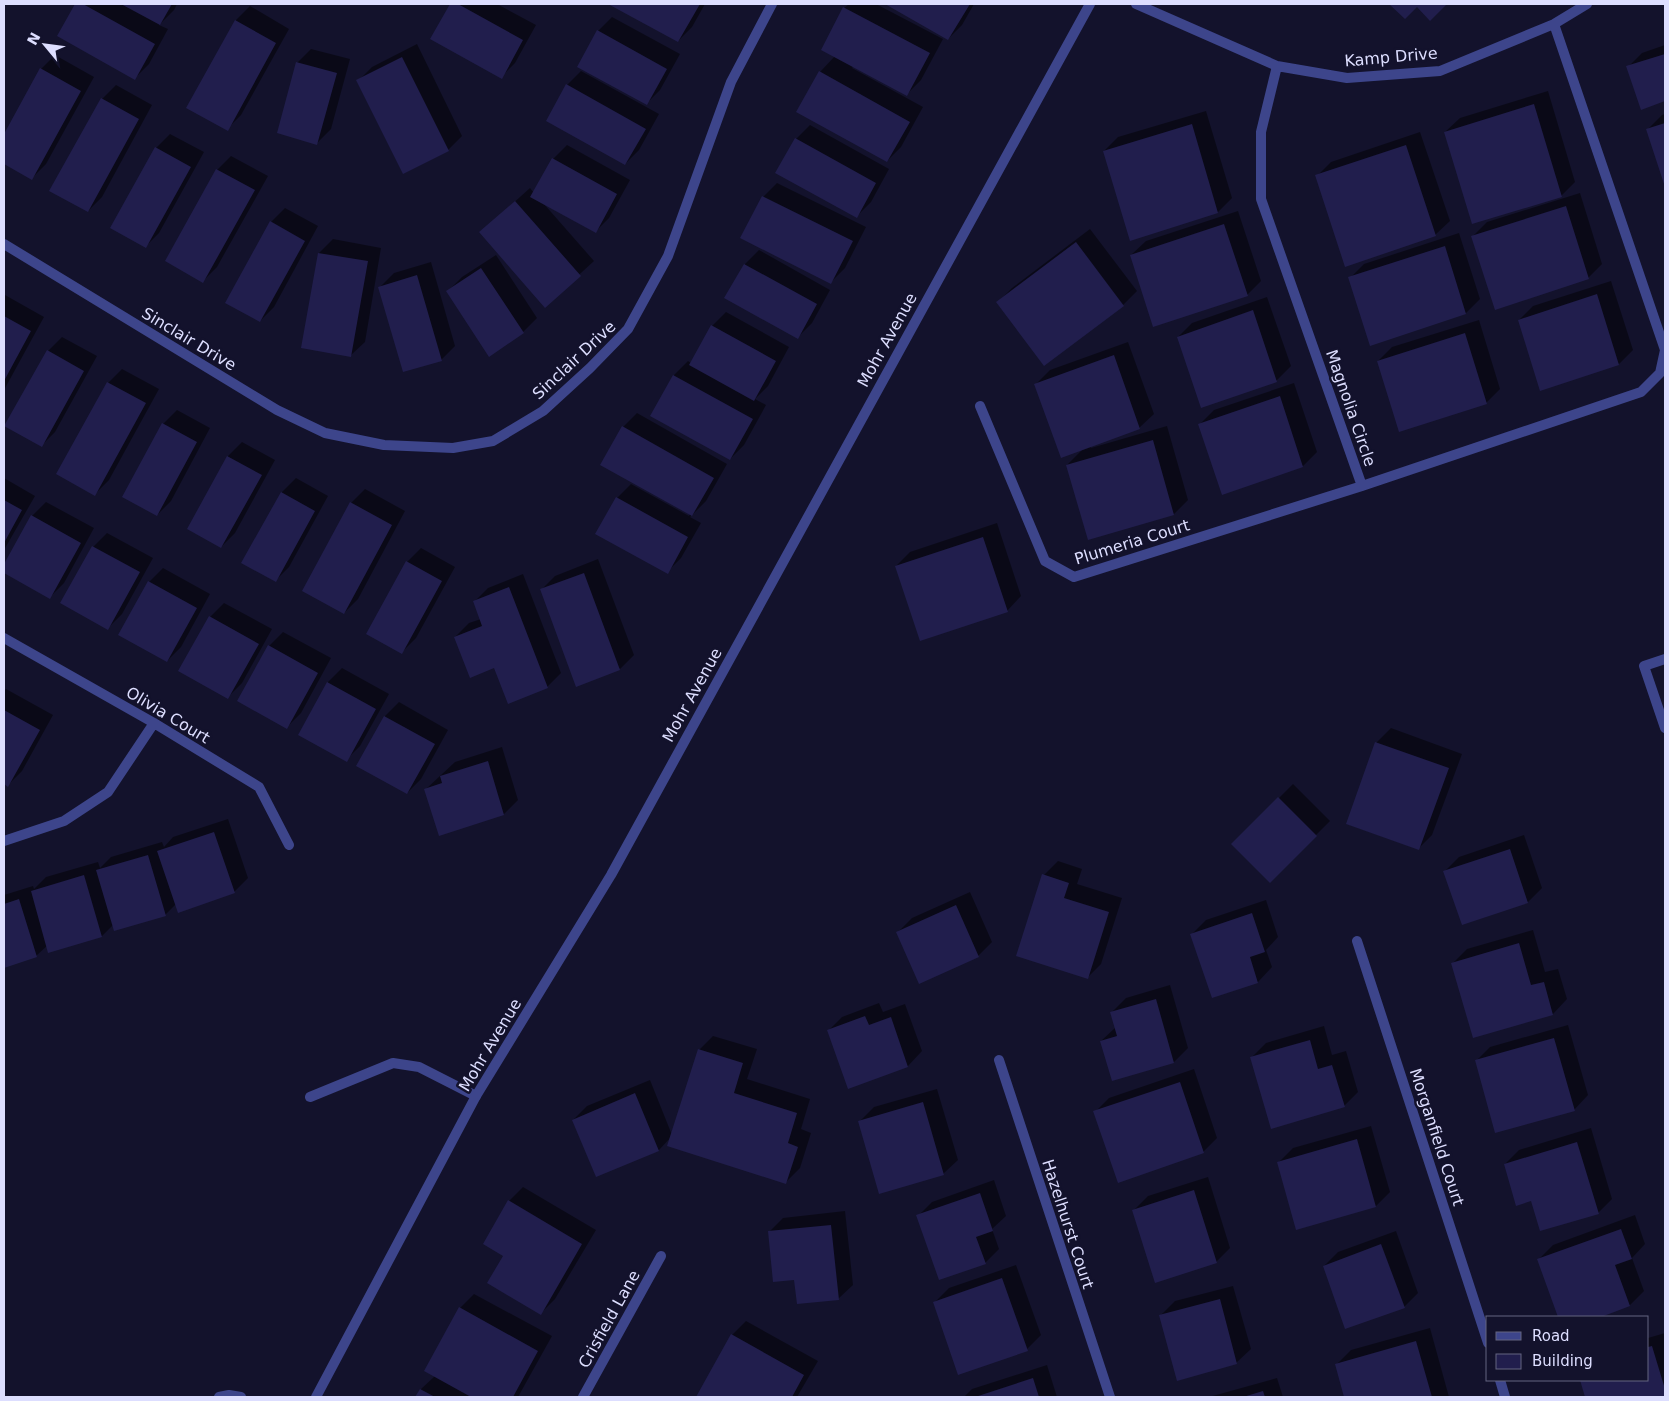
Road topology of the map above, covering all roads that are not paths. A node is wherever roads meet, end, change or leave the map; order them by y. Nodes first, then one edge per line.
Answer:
1 (772, 4) edge
2 (1090, 4) edge
3 (1136, 4) edge
4 (1587, 4) edge
5 (1554, 24) junction
6 (1277, 66) junction
7 (4, 244) edge
8 (1665, 350) edge
9 (980, 406) dead end
10 (1362, 486) junction
11 (4, 638) edge
12 (1665, 659) edge
13 (154, 723) junction
14 (1665, 728) edge
15 (4, 841) edge
16 (290, 844) dead end
17 (1357, 941) dead end
18 (999, 1060) dead end
19 (476, 1096) junction
20 (310, 1097) dead end
21 (661, 1256) dead end
22 (1486, 1337) edge
23 (1500, 1381) edge
24 (219, 1397) edge
25 (241, 1397) edge
26 (316, 1397) edge
27 (583, 1397) edge
28 (1110, 1397) edge
29 (1506, 1397) edge

1 - 7 street, Sinclair Drive
2 - 19 street, Mohr Avenue
3 - 6 street, Kamp Drive
4 - 5 street, Kamp Drive
5 - 6 street, Kamp Drive
5 - 8 street, Magnolia Circle
6 - 10 street, Magnolia Circle
8 - 10 street, Magnolia Circle
9 - 10 street, Plumeria Court
11 - 13 street, Olivia Court
12 - 14 street
13 - 15 street
13 - 16 street, Olivia Court
17 - 22 street, Morganfield Court
18 - 28 street, Hazelhurst Court
19 - 20 street
19 - 26 street, Mohr Avenue
21 - 27 street, Crisfield Lane
23 - 29 street
24 - 25 street

